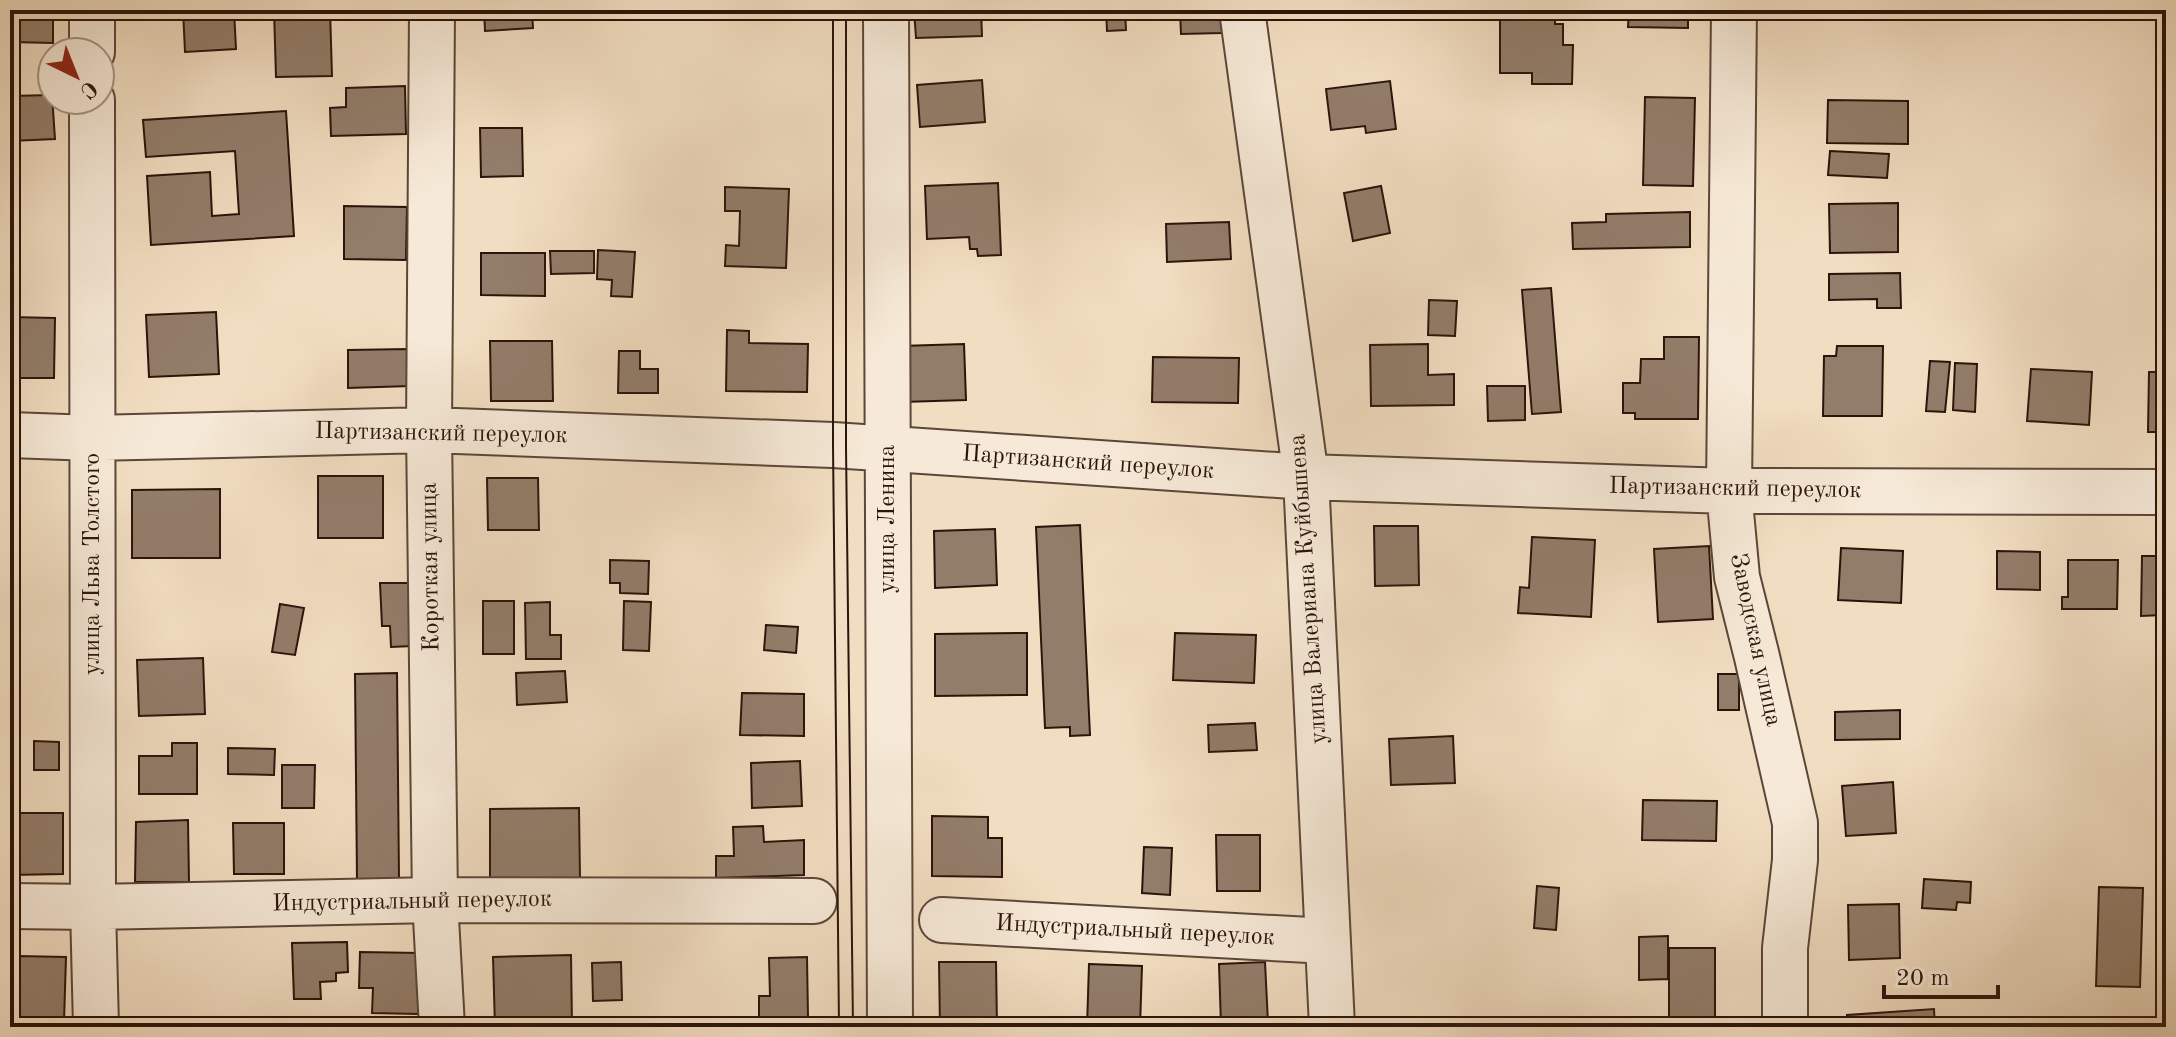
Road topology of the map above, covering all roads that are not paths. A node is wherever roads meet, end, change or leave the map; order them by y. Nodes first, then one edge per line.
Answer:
1 (92, 10) edge
2 (432, 10) edge
3 (886, 10) edge
4 (1242, 10) edge
5 (1734, 10) edge
6 (92, 36) edge
7 (92, 116) edge
8 (429, 430) junction
9 (10, 435) edge
10 (93, 438) junction
11 (888, 450) junction
12 (1306, 477) junction
13 (1729, 491) junction
14 (2166, 492) edge
15 (435, 900) junction
16 (814, 901) dead end
17 (10, 906) edge
18 (93, 907) junction
19 (942, 920) dead end
20 (1328, 941) junction
21 (96, 1027) edge
22 (442, 1027) edge
23 (890, 1027) edge
24 (1332, 1027) edge
25 (1785, 1027) edge

1 - 6 street
2 - 8 street, Короткая улица
3 - 11 street, улица Ленина
4 - 12 street, улица Валериана Куйбышева
5 - 13 street, Заводская улица
7 - 10 street, улица Льва Толстого
8 - 10 street, Партизанский переулок
8 - 11 street, Партизанский переулок
8 - 15 street, Короткая улица
9 - 10 street, Партизанский переулок
10 - 18 street, улица Льва Толстого
11 - 12 street, Партизанский переулок
11 - 23 street, улица Ленина
12 - 13 street, Партизанский переулок
12 - 20 street, улица Валериана Куйбышева
13 - 14 street, Партизанский переулок
13 - 25 street, Заводская улица
15 - 16 street, Индустриальный переулок
15 - 18 street, Индустриальный переулок
15 - 22 street, Короткая улица
17 - 18 street, Индустриальный переулок
18 - 21 street, улица Льва Толстого
19 - 20 street, Индустриальный переулок
20 - 24 street, улица Валериана Куйбышева

